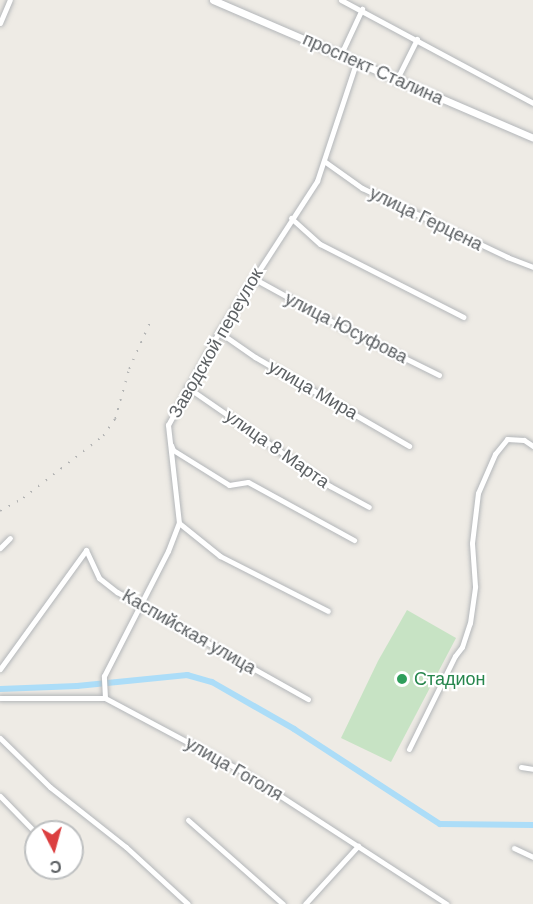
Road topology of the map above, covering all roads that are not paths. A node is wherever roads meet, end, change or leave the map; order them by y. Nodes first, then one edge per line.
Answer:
1 (10, 0) edge
2 (213, 0) edge
3 (342, 0) edge
4 (362, 9) junction
5 (0, 23) edge
6 (417, 39) junction
7 (340, 54) junction
8 (356, 63) junction
9 (396, 81) junction
10 (533, 103) edge
11 (533, 138) edge
12 (324, 160) junction
13 (291, 218) junction
14 (533, 267) edge
15 (253, 278) junction
16 (463, 317) dead end
17 (219, 332) junction
18 (439, 375) dead end
19 (187, 387) junction
20 (170, 443) junction
21 (409, 446) dead end
22 (533, 446) edge
23 (369, 507) dead end
24 (179, 523) junction
25 (10, 538) dead end
26 (354, 540) dead end
27 (0, 548) edge
28 (141, 605) junction
29 (328, 611) dead end
30 (0, 669) edge
31 (104, 695) junction
32 (0, 698) edge
33 (308, 699) dead end
34 (0, 738) edge
35 (409, 750) dead end
36 (521, 767) dead end
37 (533, 769) edge
38 (0, 796) edge
39 (188, 820) dead end
40 (24, 821) edge
41 (358, 846) junction
42 (514, 848) dead end
43 (533, 857) edge
44 (188, 904) edge
45 (283, 904) edge
46 (305, 904) edge
47 (447, 904) edge

1 - 5 street
2 - 7 street, проспект Сталина
3 - 4 street
4 - 6 street
4 - 7 street
6 - 9 street
6 - 10 street
7 - 8 street, проспект Сталина
8 - 9 street, проспект Сталина
8 - 12 street, Заводской переулок
9 - 11 street, проспект Сталина
12 - 13 street, Заводской переулок
12 - 14 street, улица Герцена
13 - 15 street, Заводской переулок
13 - 16 street
15 - 17 street, Заводской переулок
15 - 18 street, улица Юсуфова
17 - 19 street, Заводской переулок
17 - 21 street, улица Мира
19 - 20 street, Заводской переулок
19 - 23 street, улица 8 Марта
20 - 24 street, Заводской переулок
20 - 26 street
22 - 35 street
24 - 28 street
24 - 29 street
25 - 27 street
28 - 30 street, Каспийская улица
28 - 31 street
28 - 33 street, Каспийская улица
31 - 32 street, улица Гоголя
31 - 41 street, улица Гоголя
34 - 44 street
36 - 37 street
38 - 40 street
39 - 45 street
41 - 46 street
41 - 47 street, улица Гоголя
42 - 43 street

